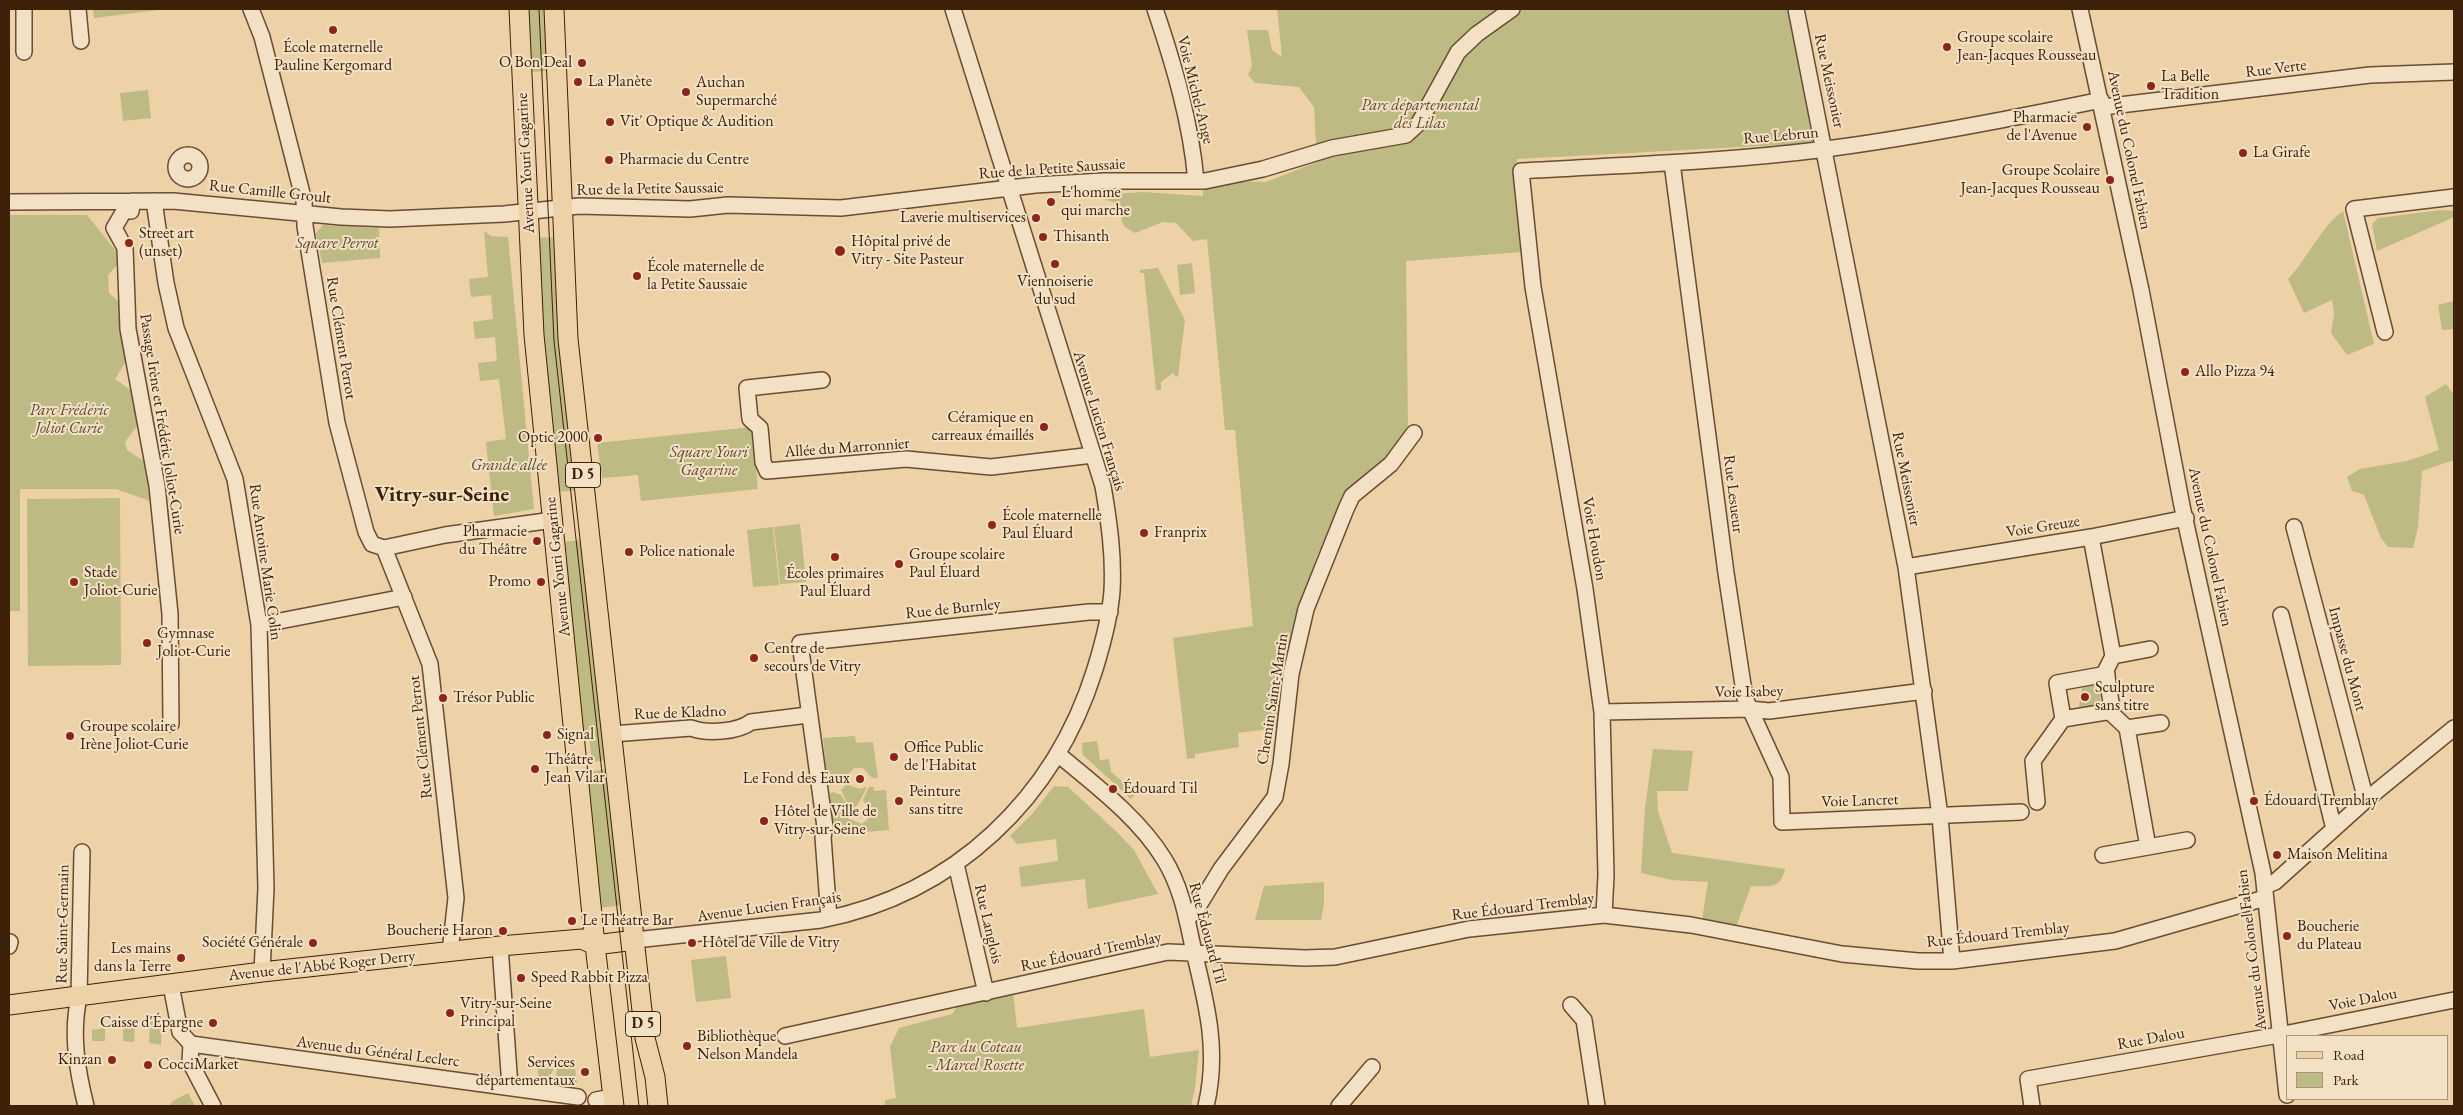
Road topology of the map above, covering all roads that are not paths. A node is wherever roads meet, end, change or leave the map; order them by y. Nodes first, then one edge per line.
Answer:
1 (24, 9) edge
2 (78, 9) edge
3 (251, 9) edge
4 (519, 9) edge
5 (554, 9) edge
6 (953, 9) edge
7 (1155, 9) edge
8 (1512, 9) edge
9 (1796, 9) edge
10 (2080, 9) edge
11 (81, 41) dead end
12 (24, 52) dead end
13 (2454, 72) edge
14 (2102, 104) junction
15 (1825, 149) junction
16 (1672, 163) junction
17 (1521, 171) joint
18 (185, 179) dead end
19 (1196, 181) junction
20 (1008, 187) junction
21 (2454, 197) edge
22 (133, 201) junction
23 (154, 201) junction
24 (173, 201) junction
25 (9, 202) edge
26 (562, 209) junction
27 (528, 211) junction
28 (305, 213) junction
29 (2385, 332) dead end
30 (822, 380) dead end
31 (1414, 433) dead end
32 (1093, 455) junction
33 (2186, 518) junction
34 (553, 520) junction
35 (2294, 527) dead end
36 (2091, 537) junction
37 (384, 548) junction
38 (1906, 567) junction
39 (404, 597) junction
40 (1110, 612) junction
41 (2281, 615) dead end
42 (259, 625) junction
43 (2150, 650) dead end
44 (2113, 656) junction
45 (2106, 674) junction
46 (1924, 691) junction
47 (1750, 709) junction
48 (2112, 711) junction
49 (1602, 712) junction
50 (808, 715) junction
51 (2063, 719) junction
52 (2161, 723) dead end
53 (172, 724) dead end
54 (2127, 728) junction
55 (2454, 728) edge
56 (612, 734) junction
57 (1059, 755) junction
58 (2366, 800) junction
59 (2037, 802) dead end
60 (2021, 812) dead end
61 (1940, 816) junction
62 (1782, 822) joint
63 (2334, 829) junction
64 (2187, 840) dead end
65 (2148, 847) junction
66 (82, 852) dead end
67 (2103, 855) dead end
68 (956, 864) junction
69 (2265, 892) junction
70 (1604, 915) junction
71 (829, 918) junction
72 (1188, 918) junction
73 (635, 940) junction
74 (595, 945) junction
75 (500, 946) junction
76 (450, 952) junction
77 (1194, 952) junction
78 (1952, 961) junction
79 (262, 972) junction
80 (170, 985) junction
81 (986, 993) junction
82 (79, 997) junction
83 (2454, 1000) edge
84 (1571, 1004) dead end
85 (9, 1005) edge
86 (2279, 1035) junction
87 (785, 1036) dead end
88 (191, 1044) junction
89 (1372, 1067) dead end
90 (510, 1087) junction
91 (2286, 1089) edge
92 (578, 1097) dead end
93 (606, 1101) edge
94 (86, 1106) edge
95 (214, 1106) edge
96 (658, 1106) edge
97 (1206, 1106) edge
98 (1340, 1106) edge
99 (1597, 1106) edge
100 (2032, 1106) edge

1 - 12 street
2 - 11 street
3 - 28 street
4 - 27 main road, Avenue Youri Gagarine / D 5
5 - 26 main road, Avenue Youri Gagarine / D 5
6 - 20 street, Avenue Lucien Français
7 - 19 street, Voie Michel-Ange
8 - 19 street, Rue de la Petite Saussaie
9 - 15 street, Rue Meissonier
10 - 14 street, Avenue du Colonel Fabien
13 - 14 street, Rue Verte
14 - 15 street, Rue Lebrun
14 - 33 street, Avenue du Colonel Fabien
15 - 16 street, Rue Lebrun
15 - 38 street, Rue Meissonier
16 - 17 street, Rue Lebrun
16 - 47 street, Rue Lesueur
17 - 49 street, Voie Houdon
18 - 24 street
19 - 20 street, Rue de la Petite Saussaie
20 - 26 street, Rue de la Petite Saussaie
20 - 32 street, Avenue Lucien Français
21 - 29 street
22 - 23 street, Rue Camille Groult
22 - 25 street, Rue Camille Groult
22 - 53 street, Passage Irène et Frédéric Joliot-Curie
23 - 24 street, Rue Camille Groult
23 - 42 street, Rue Antoine Marie Colin
24 - 28 street, Rue Camille Groult
26 - 27 street, Rue de la Petite Saussaie
26 - 56 main road, Avenue Youri Gagarine / D 5
27 - 28 street, Rue Camille Groult
27 - 34 main road, Avenue Youri Gagarine / D 5
28 - 37 street, Rue Clément Perrot
30 - 32 street, Allée du Marronnier
31 - 72 street, Chemin Saint-Martin
32 - 40 street, Avenue Lucien Français
33 - 36 street, Voie Greuze
33 - 69 street, Avenue du Colonel Fabien
34 - 37 street
34 - 74 main road, Avenue Youri Gagarine / D 5
35 - 58 street, Impasse du Mont
36 - 38 street, Voie Greuze
36 - 44 street
37 - 39 street, Rue Clément Perrot
38 - 46 street, Rue Meissonier
39 - 42 street
39 - 76 street, Rue Clément Perrot
40 - 50 street, Rue de Burnley
40 - 57 street, Avenue Lucien Français
41 - 63 street
42 - 79 street, Rue Antoine Marie Colin
43 - 44 street
44 - 45 street
45 - 48 street
45 - 51 street
46 - 47 street, Voie Isabey
46 - 61 street, Rue Meissonier
47 - 49 street, Voie Isabey
47 - 62 street, Rue Lesueur
48 - 51 street
48 - 54 street
49 - 70 street, Voie Houdon
50 - 56 street, Rue de Kladno
50 - 71 street
51 - 59 street
52 - 54 street
54 - 65 street
55 - 58 street, Rue Édouard Tremblay
56 - 73 main road, Avenue Youri Gagarine / D 5
57 - 68 street, Avenue Lucien Français
57 - 72 street, Rue Édouard Til
58 - 63 street, Rue Édouard Tremblay
60 - 61 street, Voie Lancret
61 - 62 street, Voie Lancret
61 - 78 street, Rue Meissonier
63 - 69 street, Rue Édouard Tremblay
64 - 65 street
65 - 67 street
66 - 82 street, Rue Saint-Germain
68 - 71 street, Avenue Lucien Français
68 - 81 street, Rue Langlois
69 - 78 street, Rue Édouard Tremblay
69 - 86 street, Avenue du Colonel Fabien
70 - 77 street, Rue Édouard Tremblay
70 - 78 street, Rue Édouard Tremblay
71 - 73 street, Avenue Lucien Français
72 - 77 street, Rue Édouard Til
73 - 74 main road, Avenue de l'Abbé Roger Derry
73 - 96 main road, D 5
74 - 75 main road, Avenue de l'Abbé Roger Derry
74 - 93 main road, D 5
75 - 76 main road, Avenue de l'Abbé Roger Derry
75 - 90 street
76 - 79 main road, Avenue de l'Abbé Roger Derry
77 - 81 street, Rue Édouard Tremblay
77 - 97 street, Rue Édouard Til
79 - 80 main road, Avenue de l'Abbé Roger Derry
80 - 82 main road, Avenue de l'Abbé Roger Derry
80 - 88 street
81 - 87 street, Rue Édouard Tremblay
82 - 85 main road, Avenue de l'Abbé Roger Derry
82 - 94 street, Rue Saint-Germain
83 - 86 street, Voie Dalou
84 - 99 street
86 - 91 street, Avenue du Colonel Fabien
86 - 100 street, Rue Dalou
88 - 90 street, Avenue du Général Leclerc
88 - 95 street
89 - 98 street
90 - 92 street, Avenue du Général Leclerc

